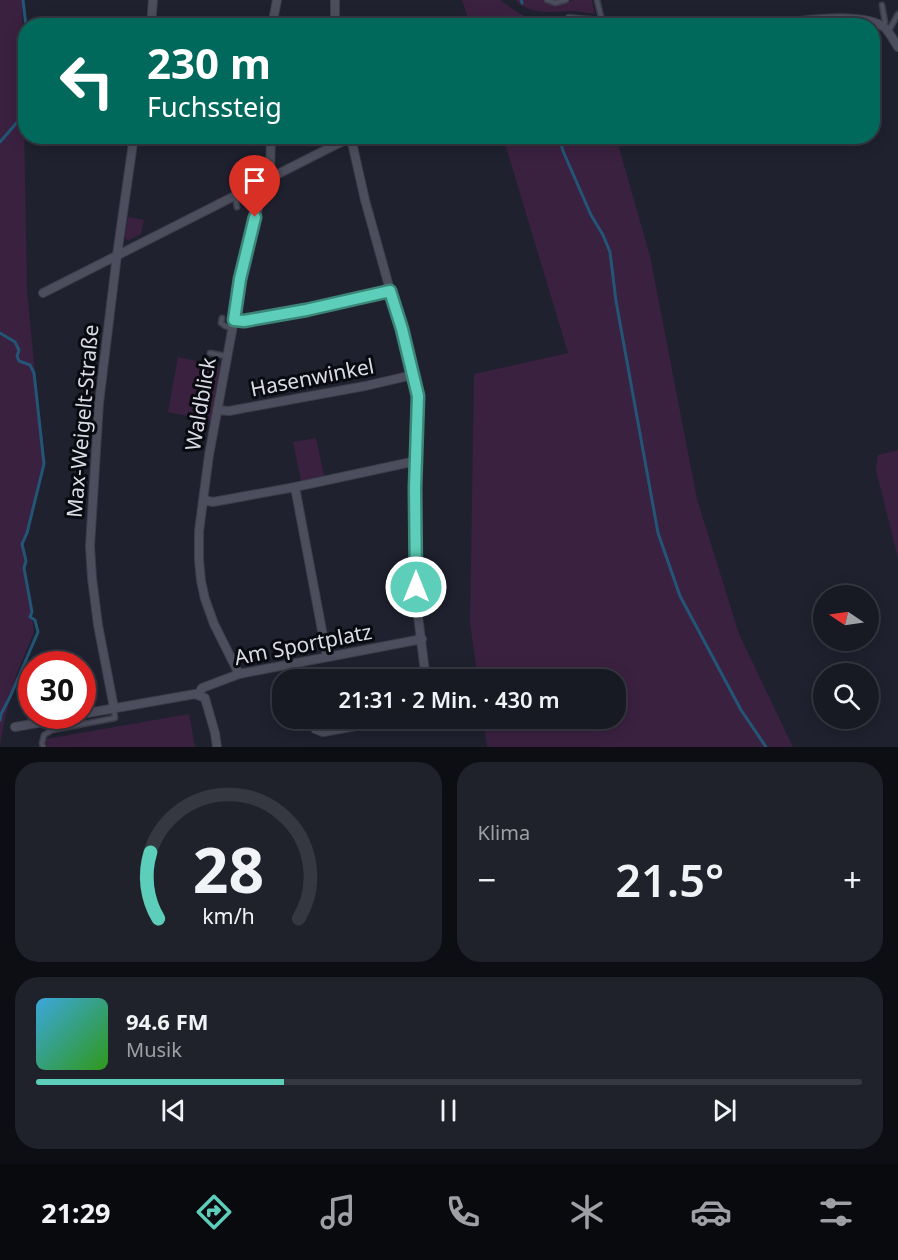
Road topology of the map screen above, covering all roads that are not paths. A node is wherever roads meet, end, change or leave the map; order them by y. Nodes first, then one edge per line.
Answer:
1 (153, 0) edge
2 (277, 0) edge
3 (335, 0) edge
4 (547, 0) edge
5 (566, 0) edge
6 (597, 0) edge
7 (882, 5) dead end
8 (898, 14) edge
9 (152, 18) edge
10 (274, 18) edge
11 (335, 18) edge
12 (601, 18) edge
13 (880, 27) edge
14 (886, 29) junction
15 (898, 47) edge
16 (133, 144) edge
17 (271, 144) edge
18 (338, 144) edge
19 (353, 144) edge
20 (270, 177) junction
21 (235, 196) junction
22 (237, 207) dead end
23 (117, 255) junction
24 (390, 291) junction
25 (43, 293) dead end
26 (222, 318) dead end
27 (233, 324) junction
28 (210, 353) dead end
29 (227, 357) junction
30 (413, 375) junction
31 (217, 410) junction
32 (416, 461) junction
33 (295, 487) junction
34 (203, 500) junction
35 (422, 639) junction
36 (327, 657) junction
37 (292, 664) junction
38 (293, 669) edge
39 (425, 669) edge
40 (239, 674) junction
41 (198, 695) junction
42 (114, 708) junction
43 (96, 711) edge
44 (18, 726) edge
45 (15, 727) dead end
46 (315, 729) edge
47 (340, 729) edge
48 (43, 747) edge
49 (217, 747) edge

1 - 9 street
2 - 10 street
3 - 11 street
4 - 5 lane
6 - 12 lane
7 - 14 lane
8 - 14 lane
13 - 14 street
14 - 15 street
16 - 23 street, Max-Weigelt-Straße
17 - 20 street, Waldblick
18 - 20 street
19 - 24 street
20 - 21 street
20 - 27 street, Waldblick
21 - 22 lane
21 - 23 street
23 - 25 street
23 - 42 street, Max-Weigelt-Straße
24 - 27 street
24 - 30 street
26 - 27 lane
27 - 29 street, Waldblick
28 - 29 lane
29 - 31 street, Waldblick
30 - 31 street, Hasenwinkel
30 - 32 street
31 - 34 street, Waldblick
32 - 33 street
32 - 35 street
33 - 34 street
33 - 36 street
34 - 40 street, Waldblick
35 - 36 street, Am Sportplatz
35 - 39 street
36 - 37 street, Am Sportplatz
37 - 38 street
37 - 40 street, Am Sportplatz
40 - 41 street, Am Sportplatz
41 - 42 street, Am Sportplatz
41 - 49 street
42 - 43 street, Am Sportplatz
42 - 48 lane
44 - 45 street
46 - 47 street

